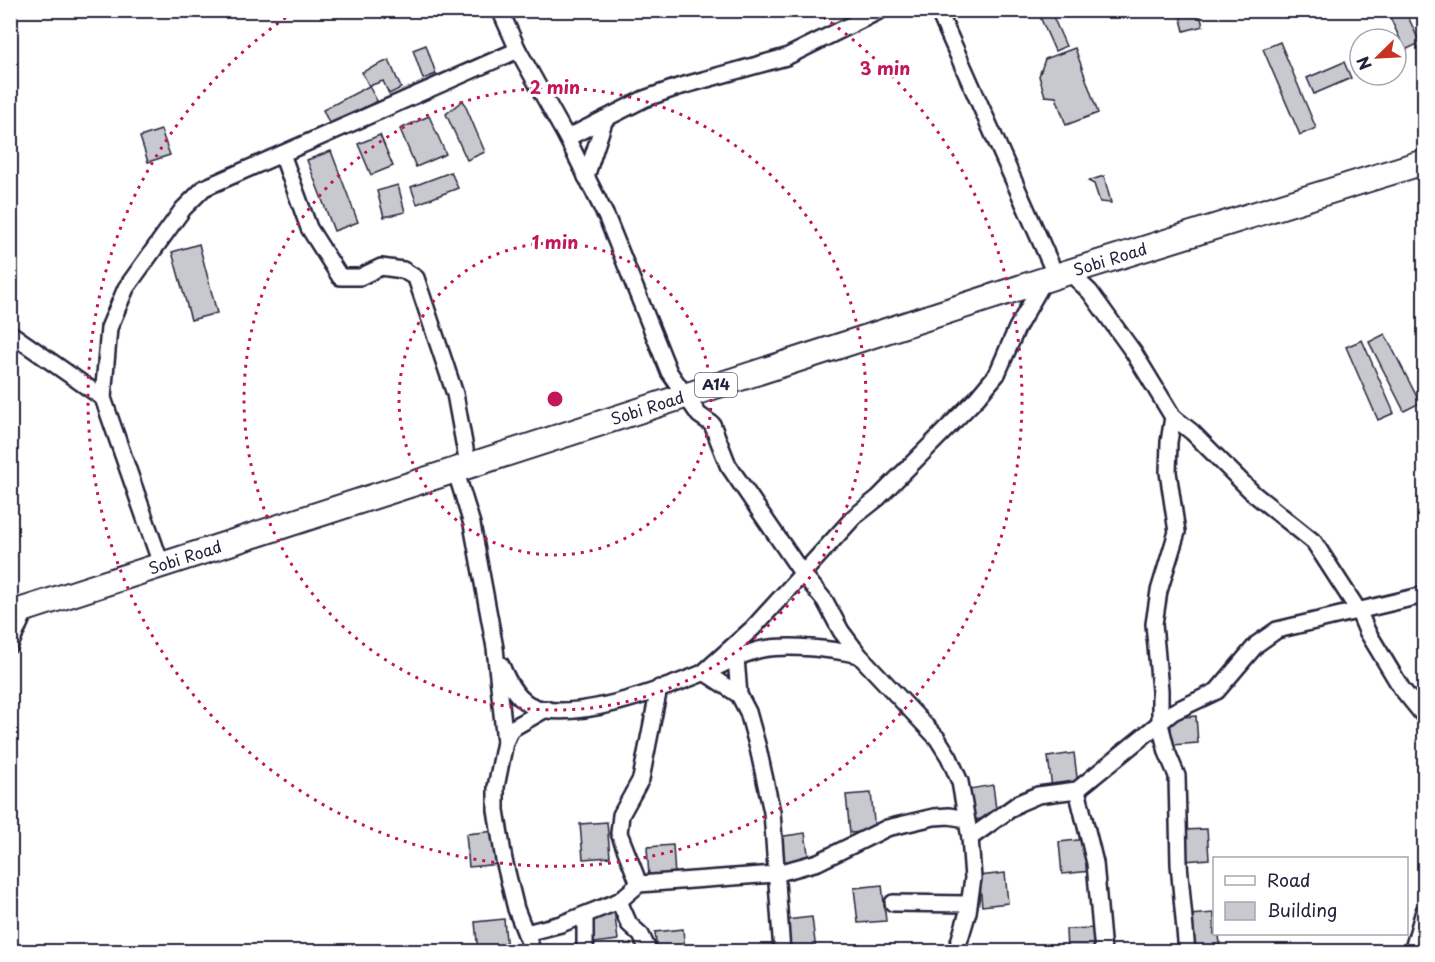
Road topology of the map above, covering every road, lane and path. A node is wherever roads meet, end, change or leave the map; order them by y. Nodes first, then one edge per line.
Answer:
1 (500, 10) edge
2 (882, 10) edge
3 (938, 10) edge
4 (518, 50) junction
5 (605, 119) junction
6 (567, 138) junction
7 (282, 154) junction
8 (1425, 162) edge
9 (586, 177) junction
10 (1092, 265) junction
11 (1057, 276) junction
12 (1090, 292) junction
13 (10, 333) edge
14 (684, 395) junction
15 (103, 398) junction
16 (1173, 417) junction
17 (462, 467) junction
18 (160, 564) junction
19 (802, 573) junction
20 (1425, 595) edge
21 (19, 610) edge
22 (1358, 610) junction
23 (10, 645) edge
24 (495, 648) junction
25 (859, 655) junction
26 (736, 658) junction
27 (704, 672) junction
28 (659, 688) junction
29 (739, 695) junction
30 (624, 699) junction
31 (546, 709) junction
32 (1425, 716) edge
33 (651, 720) junction
34 (1160, 724) junction
35 (505, 742) junction
36 (1077, 790) junction
37 (966, 819) junction
38 (970, 838) junction
39 (775, 874) junction
40 (639, 884) junction
41 (619, 901) junction
42 (893, 903) dead end
43 (969, 904) junction
44 (1425, 911) edge
45 (585, 915) junction
46 (1422, 929) edge
47 (526, 933) junction
48 (533, 951) edge
49 (585, 951) edge
50 (649, 951) edge
51 (782, 951) edge
52 (956, 951) edge
53 (1103, 951) edge
54 (1187, 951) edge
55 (1412, 951) edge

1 - 4 street
2 - 5 street
3 - 11 street
4 - 6 street
4 - 7 street
5 - 6 street
5 - 9 street
6 - 9 street
7 - 15 street
7 - 17 street
8 - 10 highway, Sobi Road / A14
9 - 14 street
10 - 11 highway, Sobi Road / A14
10 - 12 street
11 - 12 street
11 - 14 highway, Sobi Road / A14
11 - 19 street
12 - 16 street
13 - 15 street
14 - 17 highway, Sobi Road / A14
14 - 19 street
15 - 18 street
16 - 22 street
16 - 34 street
17 - 18 highway, Sobi Road / A14
17 - 24 street
18 - 21 highway, Sobi Road / A14
19 - 25 street
19 - 27 street
20 - 22 street
21 - 23 street
22 - 32 street
22 - 34 street
24 - 31 street
24 - 35 street
25 - 26 street
25 - 37 street
26 - 27 street
26 - 29 street
27 - 28 street
27 - 29 street
28 - 30 street
28 - 33 street
29 - 39 street
30 - 31 street
30 - 33 street
31 - 35 street
33 - 40 street
34 - 36 street
34 - 54 street
35 - 47 street
36 - 38 street
36 - 53 street
37 - 38 street
37 - 39 street
38 - 43 street
39 - 40 street
39 - 51 street
40 - 41 street
41 - 45 street
41 - 50 street
42 - 43 street
43 - 52 street
44 - 46 street
45 - 47 street
45 - 49 street
46 - 55 street
47 - 48 street

